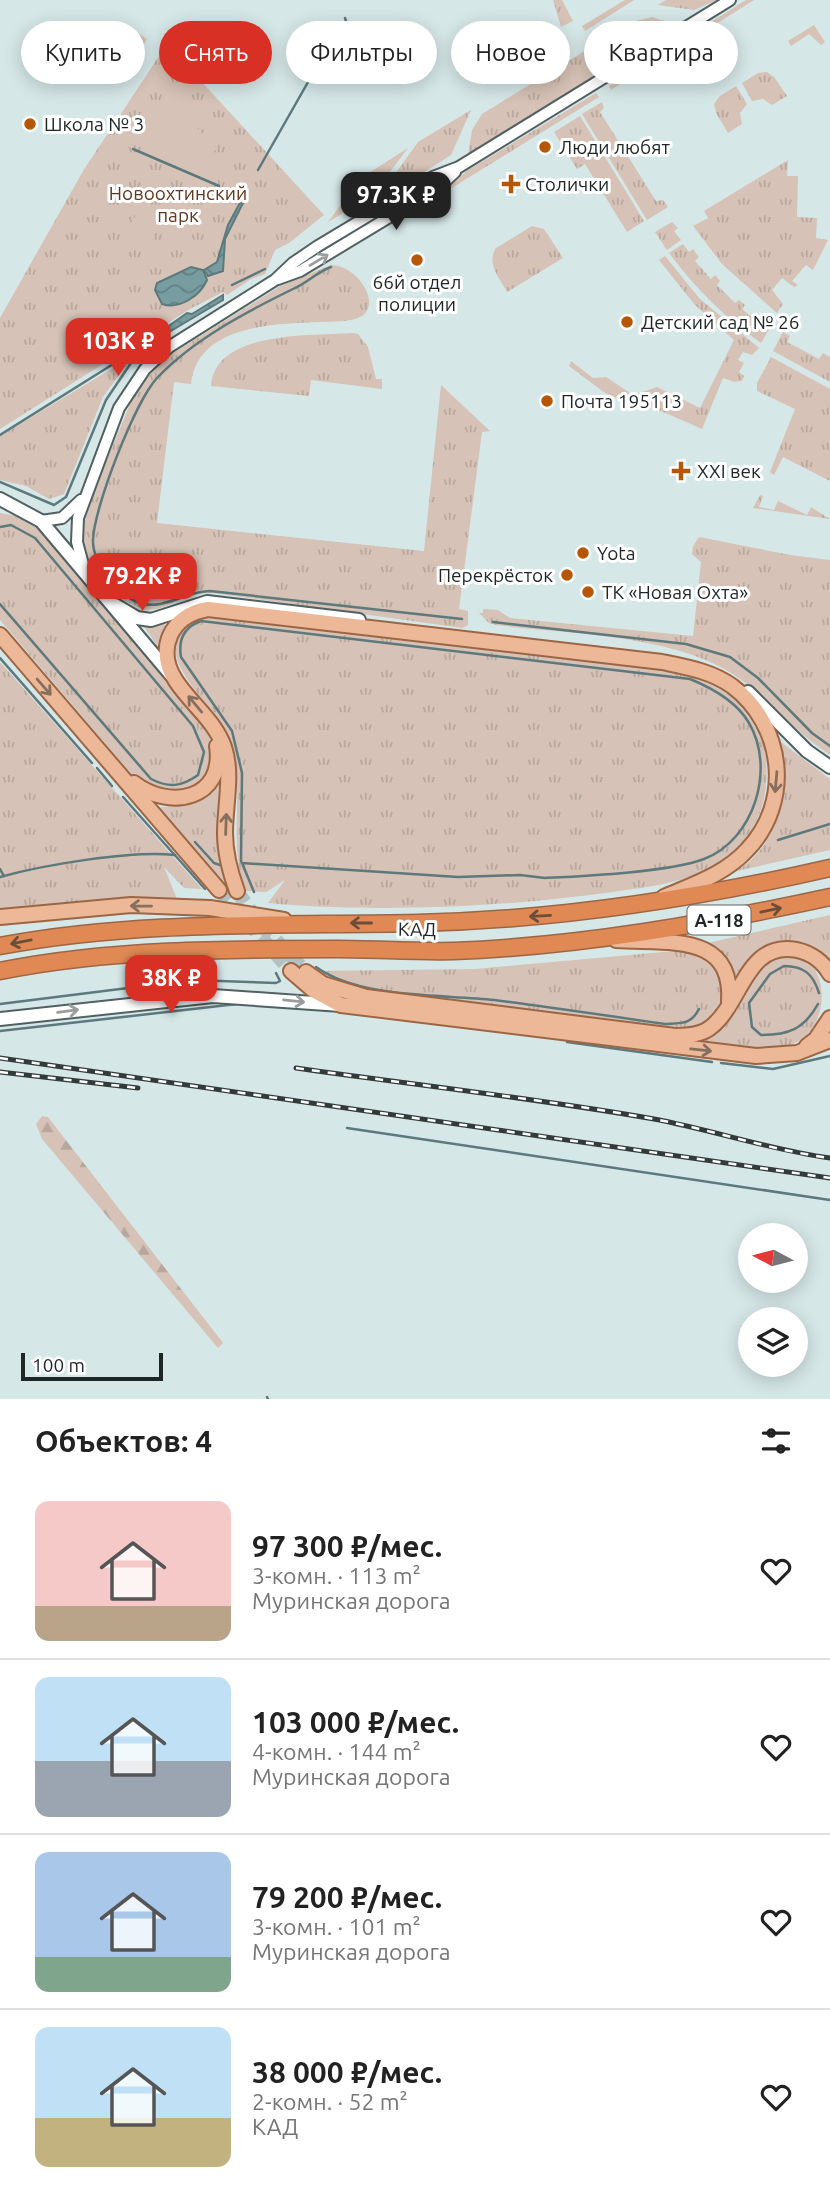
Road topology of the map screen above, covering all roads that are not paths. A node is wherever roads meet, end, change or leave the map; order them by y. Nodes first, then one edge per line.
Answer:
1 (730, 0) edge
2 (85, 495) junction
3 (0, 499) edge
4 (0, 508) edge
5 (24, 510) junction
6 (41, 521) junction
7 (84, 568) junction
8 (115, 605) junction
9 (0, 635) edge
10 (175, 679) junction
11 (214, 730) junction
12 (830, 767) edge
13 (116, 770) junction
14 (830, 868) edge
15 (219, 890) tunnel mouth
16 (237, 891) tunnel mouth
17 (830, 897) edge
18 (657, 901) junction
19 (0, 917) edge
20 (303, 923) junction
21 (607, 939) junction
22 (0, 946) edge
23 (0, 971) edge
24 (291, 971) tunnel mouth
25 (306, 972) tunnel mouth
26 (830, 974) edge
27 (341, 1005) junction
28 (729, 1005) junction
29 (830, 1018) edge
30 (0, 1019) edge
31 (830, 1040) edge
32 (797, 1053) junction

1 - 2 street
2 - 6 street
2 - 7 street
3 - 5 main road
4 - 5 main road
5 - 6 main road
6 - 7 main road
7 - 8 main road
8 - 10 main road
8 - 12 main road
9 -> 13 main road
11 -> 10 main road
10 -> 18 main road
11 - 13 main road
16 -> 11 main road
13 - 15 main road
14 - 18 highway, КАД / А-118
21 -> 17 highway, КАД / А-118
18 -> 20 highway, КАД / А-118
20 -> 19 main road
20 -> 22 highway, КАД / А-118
21 - 23 highway, КАД / А-118
21 - 28 main road
24 - 27 main road
25 - 28 main road
26 - 28 main road
30 -> 27 main road
27 -> 32 main road
29 - 32 main road
31 - 32 main road

